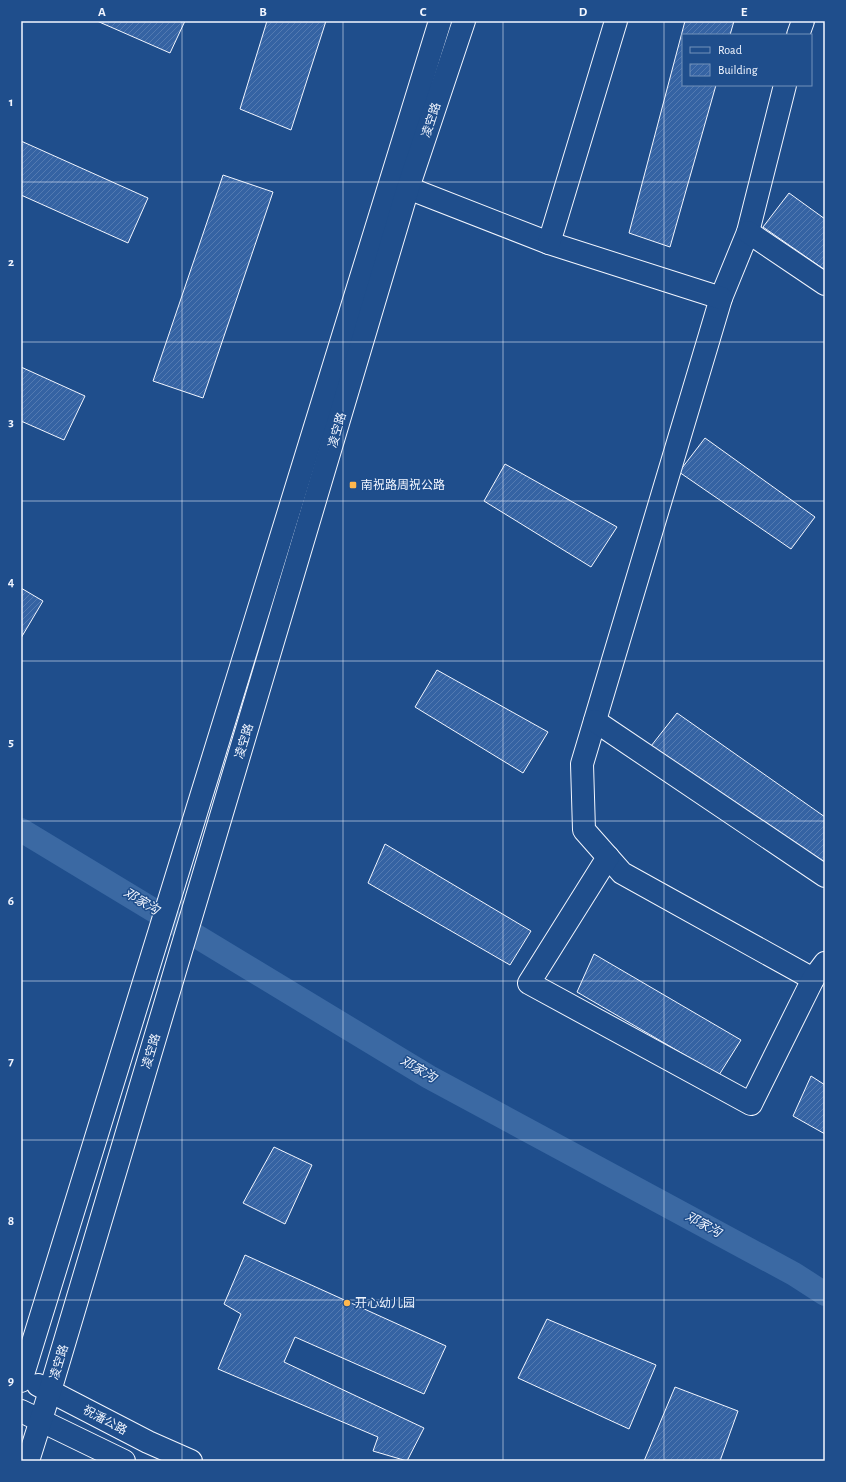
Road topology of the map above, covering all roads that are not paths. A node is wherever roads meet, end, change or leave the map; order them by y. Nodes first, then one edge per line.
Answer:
1 (440, 21) edge
2 (464, 21) edge
3 (616, 21) edge
4 (802, 21) edge
5 (798, 34) edge
6 (785, 86) edge
7 (408, 188) junction
8 (748, 232) junction
9 (548, 243) junction
10 (825, 284) edge
11 (720, 298) junction
12 (595, 721) junction
13 (608, 857) junction
14 (825, 876) edge
15 (819, 971) edge
16 (21, 1378) edge
17 (50, 1391) junction
18 (30, 1416) edge
19 (28, 1461) edge
20 (124, 1461) edge
21 (191, 1461) edge

1 - 16 street, 凌空路
2 - 7 street, 凌空路
3 - 9 street
4 - 5 street
6 - 8 street
7 - 9 street
7 - 17 street, 凌空路
8 - 10 street
8 - 11 street
9 - 11 street
11 - 12 street
12 - 13 street
12 - 14 street
13 - 15 street
13 - 15 street
16 - 17 street, 祝潘公路
17 - 18 street, 凌空路
17 - 21 street, 祝潘公路
18 - 19 street, 凌空路
18 - 20 street

